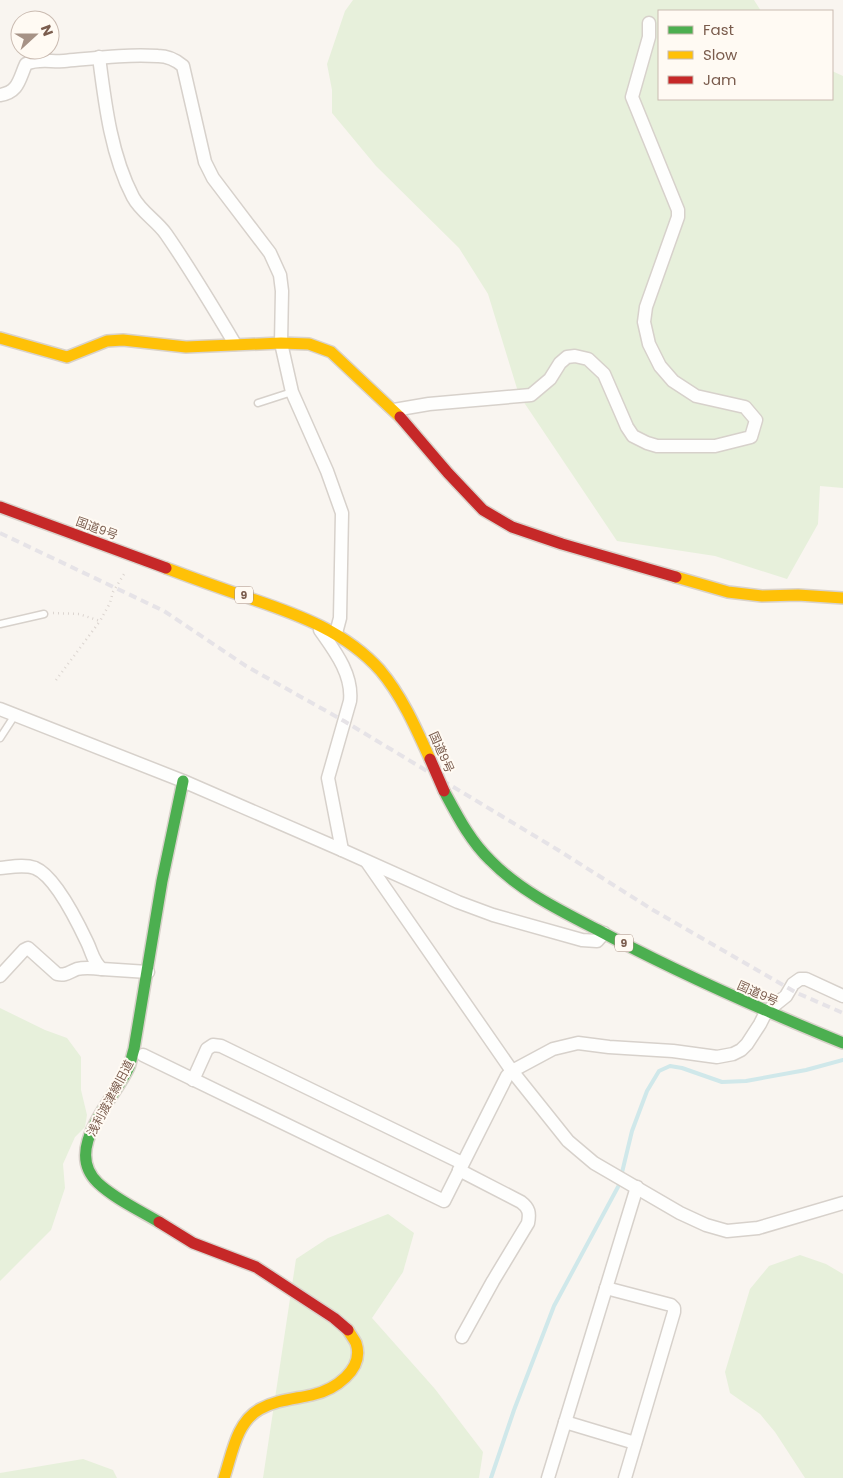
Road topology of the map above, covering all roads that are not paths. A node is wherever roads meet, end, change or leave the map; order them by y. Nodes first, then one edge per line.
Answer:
1 (649, 23) dead end
2 (99, 57) junction
3 (0, 95) edge
4 (0, 338) edge
5 (281, 343) junction
6 (235, 344) junction
7 (292, 392) junction
8 (258, 403) dead end
9 (394, 410) junction
10 (0, 507) edge
11 (843, 598) edge
12 (44, 614) road end
13 (313, 621) junction
14 (0, 624) edge
15 (336, 633) junction
16 (0, 709) edge
17 (15, 715) junction
18 (0, 738) edge
19 (183, 781) junction
20 (342, 850) junction
21 (367, 862) junction
22 (0, 868) edge
23 (604, 933) junction
24 (102, 969) junction
25 (148, 972) junction
26 (0, 976) edge
27 (843, 996) edge
28 (766, 1012) junction
29 (843, 1043) edge
30 (143, 1055) dead end
31 (512, 1071) junction
32 (193, 1080) junction
33 (460, 1167) junction
34 (637, 1187) junction
35 (843, 1203) edge
36 (606, 1288) junction
37 (462, 1337) dead end
38 (565, 1422) junction
39 (635, 1443) junction
40 (224, 1478) edge
41 (548, 1478) edge
42 (625, 1478) edge

1 - 9 street
2 - 3 street
2 - 5 street
2 - 6 street
4 - 6 main road
5 - 6 main road
5 - 7 street
5 - 9 main road
7 - 8 lane
7 - 15 street
9 - 11 main road
10 - 13 main road, 国道9号 / 9
12 - 14 lane
13 - 15 main road, 国道9号 / 9
13 - 20 street
15 - 23 main road, 国道9号 / 9, bridge
16 - 17 street
17 - 18 lane
17 - 19 street
19 - 20 street
19 - 25 main road, 浅利渡津線旧道
20 - 21 street
21 - 23 street
21 - 31 street
22 - 24 street
23 - 28 main road, 国道9号 / 9
24 - 25 street
24 - 26 street
25 - 40 main road, 浅利渡津線旧道
27 - 28 street
28 - 29 main road, 国道9号 / 9
28 - 31 street
30 - 32 street
31 - 33 street
31 - 34 street
32 - 33 street
32 - 33 street
33 - 37 street
34 - 35 street
34 - 36 street
36 - 38 street
36 - 39 street
38 - 39 street
38 - 41 street
39 - 42 street

